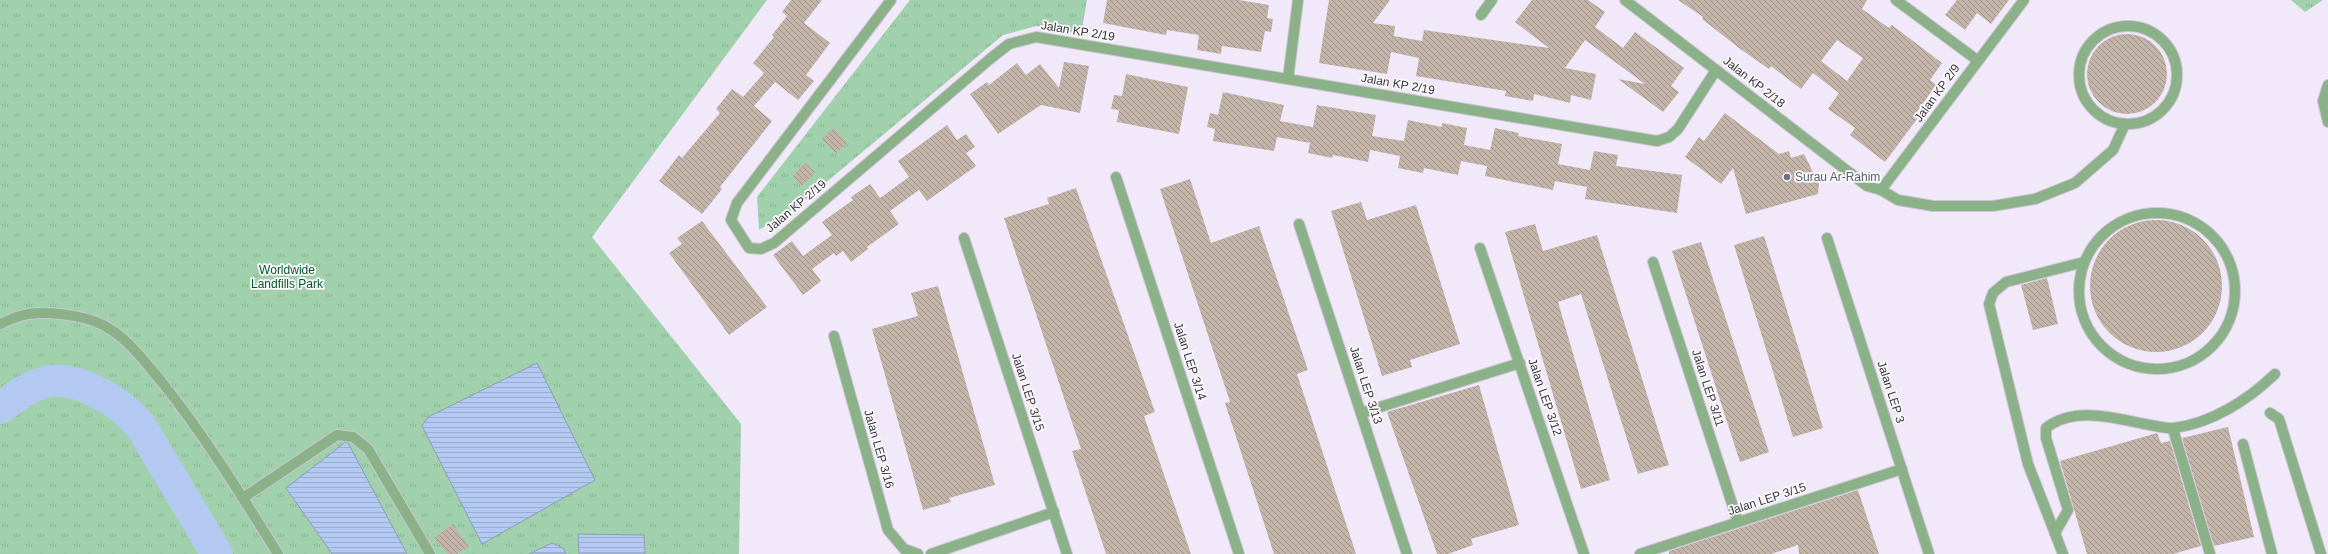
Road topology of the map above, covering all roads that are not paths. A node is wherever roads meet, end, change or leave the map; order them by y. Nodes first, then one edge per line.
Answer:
1 (892, 0) edge
2 (1298, 0) edge
3 (1492, 0) edge
4 (1624, 0) edge
5 (1896, 0) edge
6 (2024, 0) edge
7 (1481, 15) dead end
8 (1977, 60) junction
9 (1716, 70) junction
10 (1288, 79) junction
11 (2328, 86) edge
12 (2328, 122) edge
13 (2125, 124) junction
14 (1116, 177) dead end
15 (1881, 190) junction
16 (1299, 224) dead end
17 (964, 238) dead end
18 (1827, 238) dead end
19 (1480, 248) dead end
20 (1653, 262) dead end
21 (2084, 262) junction
22 (0, 324) edge
23 (834, 336) dead end
24 (1520, 363) junction
25 (2275, 374) dead end
26 (1361, 413) junction
27 (2270, 413) dead end
28 (2173, 429) junction
29 (2243, 444) dead end
30 (1902, 469) junction
31 (242, 498) junction
32 (1054, 512) junction
33 (1738, 522) junction
34 (2054, 533) junction
35 (278, 554) edge
36 (430, 554) edge
37 (918, 554) edge
38 (932, 554) edge
39 (1067, 554) edge
40 (1239, 554) edge
41 (1407, 554) edge
42 (1584, 554) edge
43 (1640, 554) edge
44 (1929, 554) edge
45 (2062, 554) edge
46 (2210, 554) edge
47 (2272, 554) edge
48 (2321, 554) edge

1 - 10 street, Jalan KP 2/19
2 - 10 street
3 - 7 street
4 - 9 street, Jalan KP 2/18
5 - 8 street
6 - 8 street, Jalan KP 2/9
8 - 15 street, Jalan KP 2/9
9 - 10 street, Jalan KP 2/19
9 - 15 street, Jalan KP 2/18
11 - 12 street
13 - 13 street
13 - 15 street
14 - 40 street, Jalan LEP 3/14
16 - 26 street, Jalan LEP 3/13
17 - 32 street, Jalan LEP 3/15
18 - 30 street, Jalan LEP 3
19 - 24 street, Jalan LEP 3/12
20 - 33 street, Jalan LEP 3/11
21 - 21 street
21 - 34 street
22 - 31 street
23 - 37 street, Jalan LEP 3/16
24 - 26 street
24 - 42 street, Jalan LEP 3/12
25 - 28 street
26 - 41 street, Jalan LEP 3/13
27 - 48 street
28 - 34 street
28 - 46 street
29 - 47 street
30 - 33 street, Jalan LEP 3/15
30 - 44 street, Jalan LEP 3
31 - 35 street
31 - 36 street
32 - 38 street
32 - 39 street, Jalan LEP 3/15
33 - 43 street, Jalan LEP 3/15
34 - 45 street

